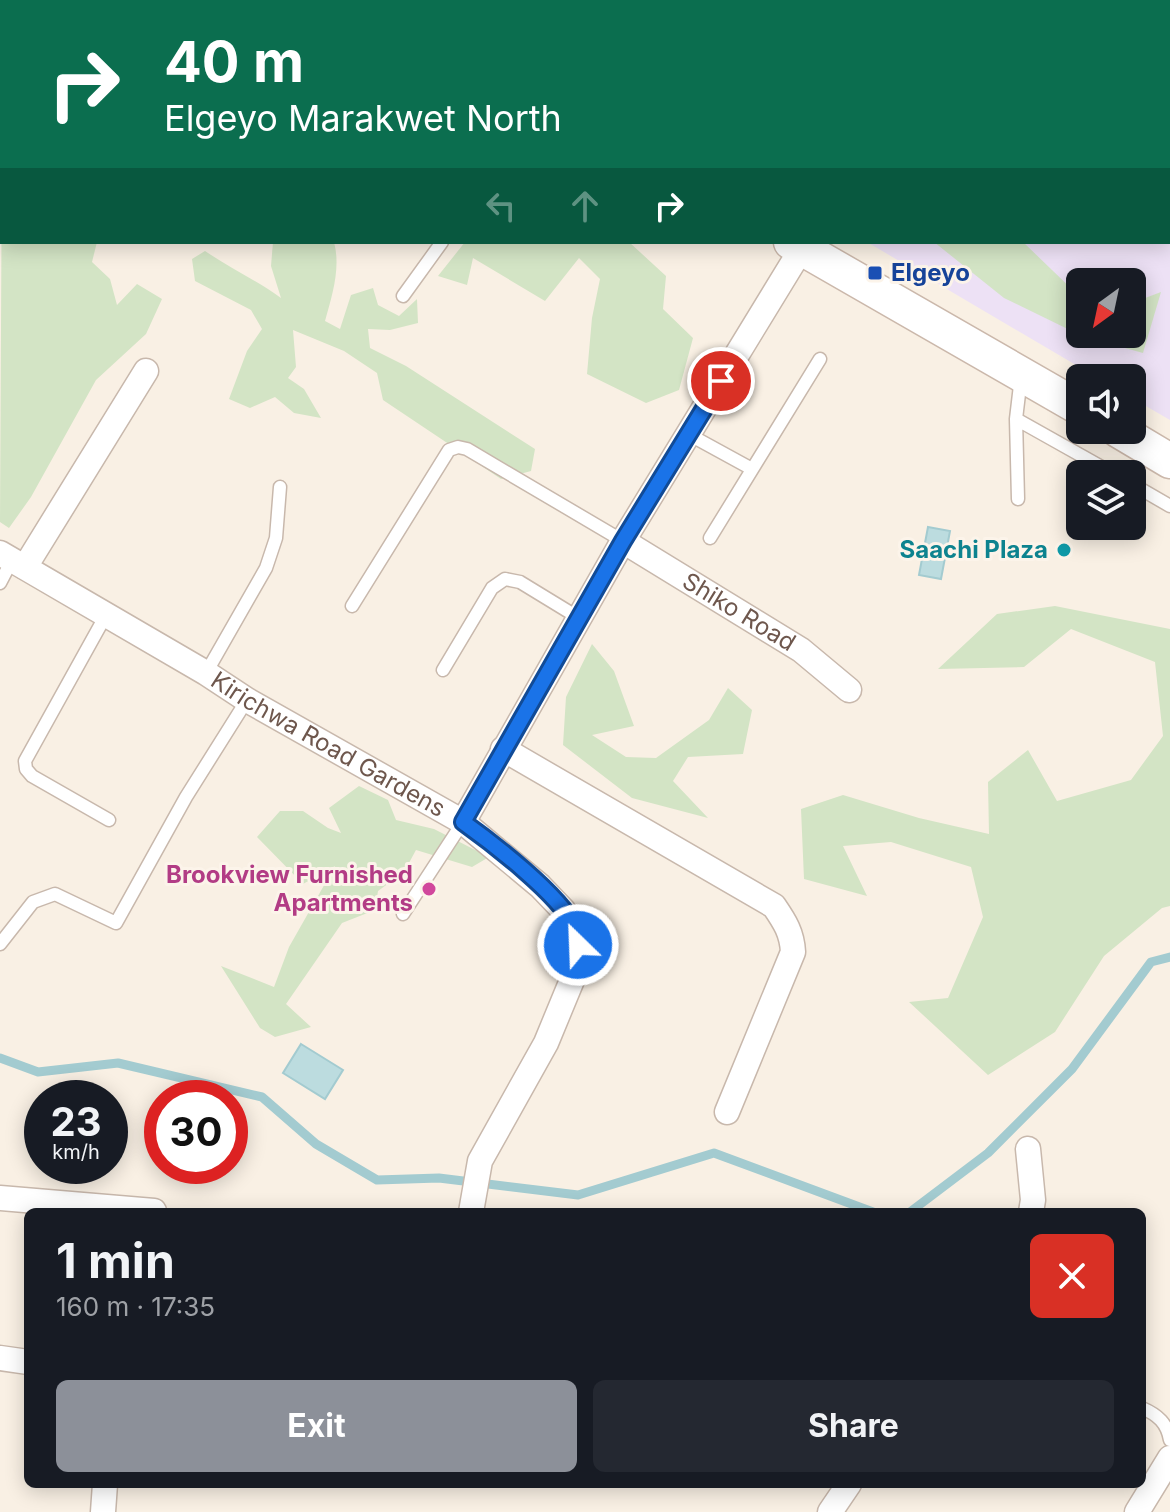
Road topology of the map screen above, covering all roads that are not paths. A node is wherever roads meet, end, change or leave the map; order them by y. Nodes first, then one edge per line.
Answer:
1 (441, 244) edge
2 (799, 244) edge
3 (403, 296) dead end
4 (820, 359) dead end
5 (146, 371) dead end
6 (1021, 373) junction
7 (1066, 400) edge
8 (1016, 419) junction
9 (688, 434) junction
10 (1141, 444) edge
11 (1089, 460) edge
12 (1170, 461) edge
13 (752, 469) junction
14 (280, 487) dead end
15 (1146, 492) edge
16 (1018, 499) dead end
17 (1170, 506) edge
18 (710, 538) dead end
19 (623, 541) junction
20 (12, 560) edge
21 (0, 583) edge
22 (352, 606) dead end
23 (106, 615) junction
24 (579, 618) junction
25 (443, 670) dead end
26 (206, 673) junction
27 (849, 690) dead end
28 (247, 700) junction
29 (503, 749) junction
30 (109, 820) dead end
31 (463, 822) junction
32 (403, 914) dead end
33 (0, 944) edge
34 (727, 1112) dead end
35 (1028, 1149) dead end
36 (0, 1198) edge
37 (118, 1208) edge
38 (472, 1208) edge
39 (1032, 1208) edge
40 (0, 1358) edge
41 (24, 1361) edge
42 (1146, 1410) edge
43 (1170, 1440) edge
44 (1170, 1458) edge
45 (1163, 1484) edge
46 (105, 1488) edge
47 (846, 1488) edge
48 (103, 1512) edge
49 (830, 1512) edge
50 (1137, 1512) edge

1 - 3 lane
2 - 6 main road
2 - 9 street
4 - 13 lane
5 - 20 street
6 - 7 main road
6 - 8 lane
8 - 11 lane
8 - 16 lane
9 - 13 lane
9 - 19 street
10 - 12 main road
13 - 18 lane
14 - 26 lane
15 - 17 lane
19 - 22 lane
19 - 24 street
19 - 27 street, Shiko Road
20 - 21 lane
20 - 23 street, Kirichwa Road Gardens
23 - 26 street, Kirichwa Road Gardens
23 - 30 lane
24 - 25 lane
24 - 29 street
26 - 28 street, Kirichwa Road Gardens
28 - 31 street, Kirichwa Road Gardens
28 - 33 lane
29 - 31 street
29 - 34 street
31 - 32 lane
31 - 38 street, Kirichwa Road Gardens
35 - 39 street
36 - 37 street
40 - 41 street
42 - 43 lane
44 - 45 street
45 - 50 street
46 - 48 street
47 - 49 street

